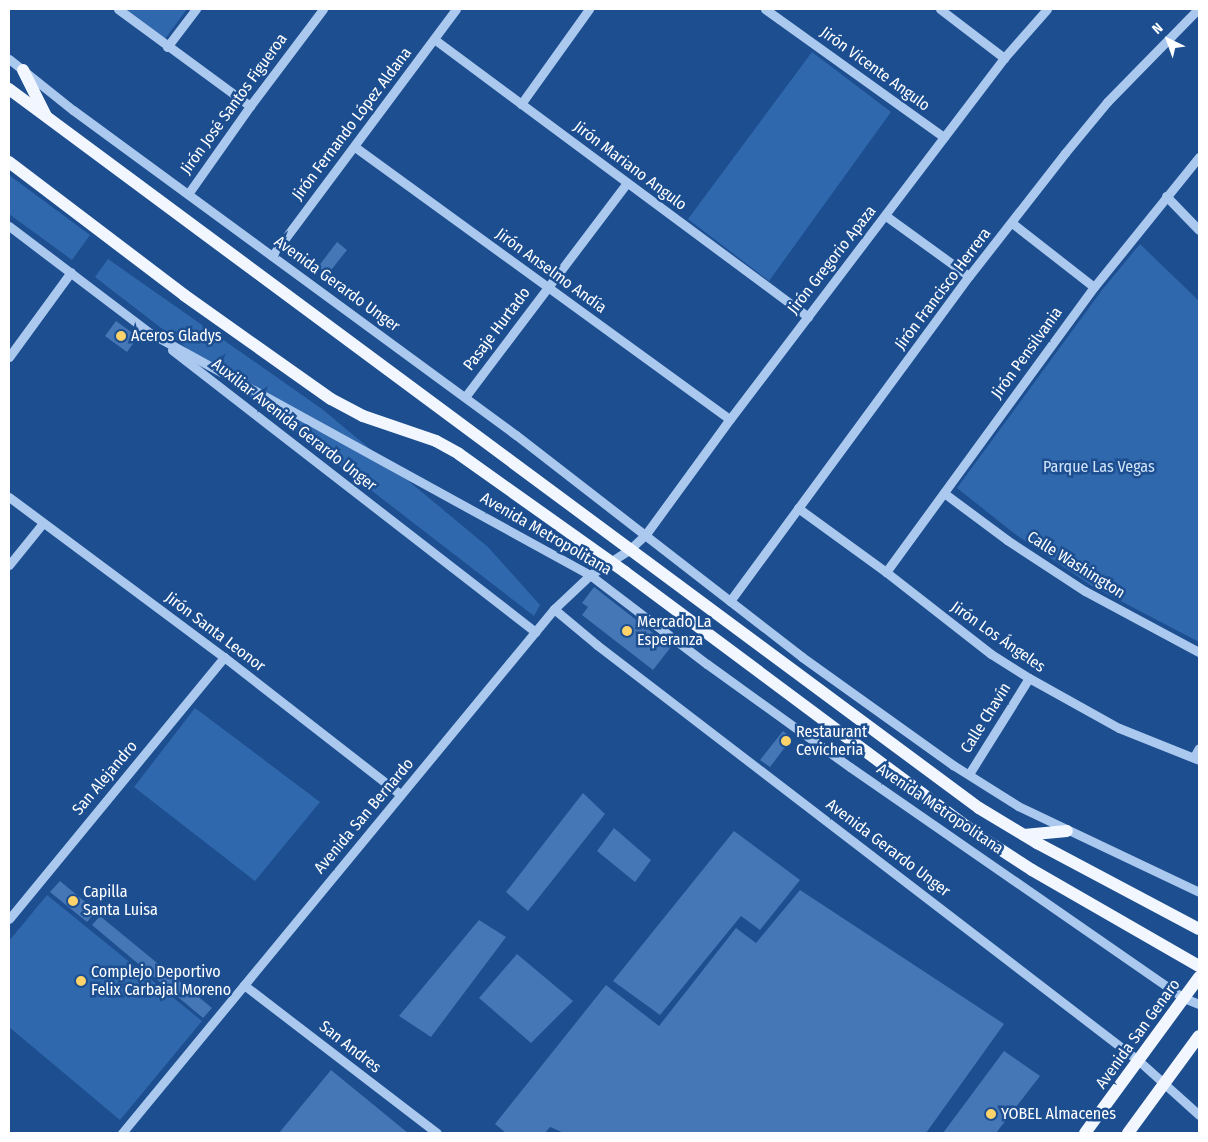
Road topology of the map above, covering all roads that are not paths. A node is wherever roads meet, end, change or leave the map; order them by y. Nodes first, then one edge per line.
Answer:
1 (118, 9) edge
2 (196, 9) edge
3 (323, 9) edge
4 (456, 9) edge
5 (589, 9) edge
6 (765, 9) edge
7 (940, 9) edge
8 (1047, 9) edge
9 (1198, 9) edge
10 (434, 39) junction
11 (167, 47) junction
12 (1004, 58) junction
13 (9, 59) edge
14 (23, 70) junction
15 (9, 89) edge
16 (521, 104) junction
17 (250, 106) junction
18 (48, 118) junction
19 (944, 137) junction
20 (356, 146) junction
21 (1199, 157) edge
22 (9, 162) edge
23 (627, 183) junction
24 (188, 194) junction
25 (1166, 196) junction
26 (886, 216) junction
27 (1012, 223) junction
28 (9, 226) edge
29 (1199, 230) edge
30 (272, 256) junction
31 (71, 272) junction
32 (969, 276) junction
33 (548, 287) junction
34 (1094, 287) junction
35 (808, 317) junction
36 (150, 333) junction
37 (9, 357) edge
38 (464, 397) junction
39 (730, 419) junction
40 (944, 493) junction
41 (9, 498) edge
42 (798, 508) junction
43 (43, 523) junction
44 (646, 534) junction
45 (629, 550) junction
46 (609, 561) junction
47 (9, 565) edge
48 (886, 572) junction
49 (590, 575) junction
50 (730, 601) junction
51 (554, 609) junction
52 (536, 632) junction
53 (1199, 652) edge
54 (224, 657) junction
55 (1029, 678) junction
56 (1199, 748) edge
57 (1196, 759) edge
58 (969, 774) junction
59 (401, 795) junction
60 (1067, 831) junction
61 (1024, 835) junction
62 (1199, 892) edge
63 (9, 919) edge
64 (1199, 928) edge
65 (1199, 966) edge
66 (1199, 977) edge
67 (244, 985) junction
68 (1184, 998) junction
69 (1199, 1004) edge
70 (1199, 1036) edge
71 (1139, 1061) junction
72 (1166, 1084) junction
73 (1199, 1115) edge
74 (122, 1133) edge
75 (437, 1133) edge
76 (1085, 1133) edge
77 (1128, 1133) edge

1 - 11 street
2 - 11 street
3 - 17 street, Jirón José Santos Figueroa
4 - 10 street, Jirón Fernando López Aldana
5 - 16 street
6 - 19 street, Jirón Vicente Angulo
7 - 12 street
8 - 12 street, Jirón Gregorio Apaza
9 - 27 street, Jirón Francisco Herrera
10 - 16 street, Jirón Mariano Angulo
10 - 20 street, Jirón Fernando López Aldana
11 - 17 street
12 - 19 street, Jirón Gregorio Apaza
13 - 14 street, Avenida Gerardo Unger
14 - 18 main road
14 - 24 street, Avenida Gerardo Unger
15 - 18 main road
16 - 23 street, Jirón Mariano Angulo
17 - 24 street, Jirón José Santos Figueroa
18 - 45 main road
19 - 26 street, Jirón Gregorio Apaza
20 - 30 street, Jirón Fernando López Aldana
20 - 33 street, Jirón Anselmo Andía
21 - 25 street, Jirón Pensilvania
22 - 46 main road
23 - 33 street, Pasaje Hurtado
23 - 35 street, Jirón Mariano Angulo
24 - 30 street, Avenida Gerardo Unger
25 - 29 street
25 - 34 street, Jirón Pensilvania
26 - 32 street
26 - 35 street, Jirón Gregorio Apaza
27 - 32 street, Jirón Francisco Herrera
27 - 34 street
28 - 31 street, Auxiliar Avenida Gerardo Unger
30 - 38 street, Avenida Gerardo Unger
31 - 36 street, Auxiliar Avenida Gerardo Unger
31 - 37 street
32 - 42 street, Jirón Francisco Herrera
33 - 38 street, Pasaje Hurtado
33 - 39 street, Jirón Anselmo Andía
34 - 40 street, Jirón Pensilvania
35 - 39 street, Jirón Gregorio Apaza
36 - 49 street, Avenida Metropolitana
36 - 52 street, Auxiliar Avenida Gerardo Unger
38 - 44 street, Avenida Gerardo Unger
39 - 44 street, Jirón Gregorio Apaza
40 - 48 street, Jirón Pensilvania
40 - 53 street, Calle Washington
41 - 43 street, Jirón Santa Leonor
42 - 48 street, Jirón Los Ángeles
42 - 50 street, Jirón Francisco Herrera
43 - 47 street
43 - 54 street, Jirón Santa Leonor
44 - 45 street, Avenida San Bernardo
44 - 50 street
45 - 46 street, Avenida San Bernardo
45 - 61 main road, Avenida Metropolitana
46 - 49 street, Avenida San Bernardo
46 - 65 main road, Avenida Metropolitana
48 - 55 street, Jirón Los Ángeles
49 - 51 street, Avenida San Bernardo
49 - 68 street, Avenida Metropolitana
50 - 58 street
51 - 52 street, Avenida San Bernardo
51 - 71 street, Avenida Gerardo Unger
52 - 59 street, Avenida San Bernardo
54 - 59 street, Jirón Santa Leonor
54 - 63 street, San Alejandro
55 - 57 street, Jirón Los Ángeles
55 - 58 street, Calle Chavín
56 - 57 street
58 - 60 street
59 - 67 street, Avenida San Bernardo
60 - 61 main road
60 - 62 street
61 - 64 main road, Avenida Metropolitana
66 - 68 main road, Avenida San Genaro
67 - 74 street, Avenida San Bernardo
67 - 75 street, San Andres
68 - 69 street, Avenida Metropolitana
68 - 71 main road, Avenida San Genaro
70 - 72 main road
71 - 72 street, Avenida Gerardo Unger
71 - 76 main road, Avenida San Genaro
72 - 73 street, Avenida Gerardo Unger
72 - 77 main road

